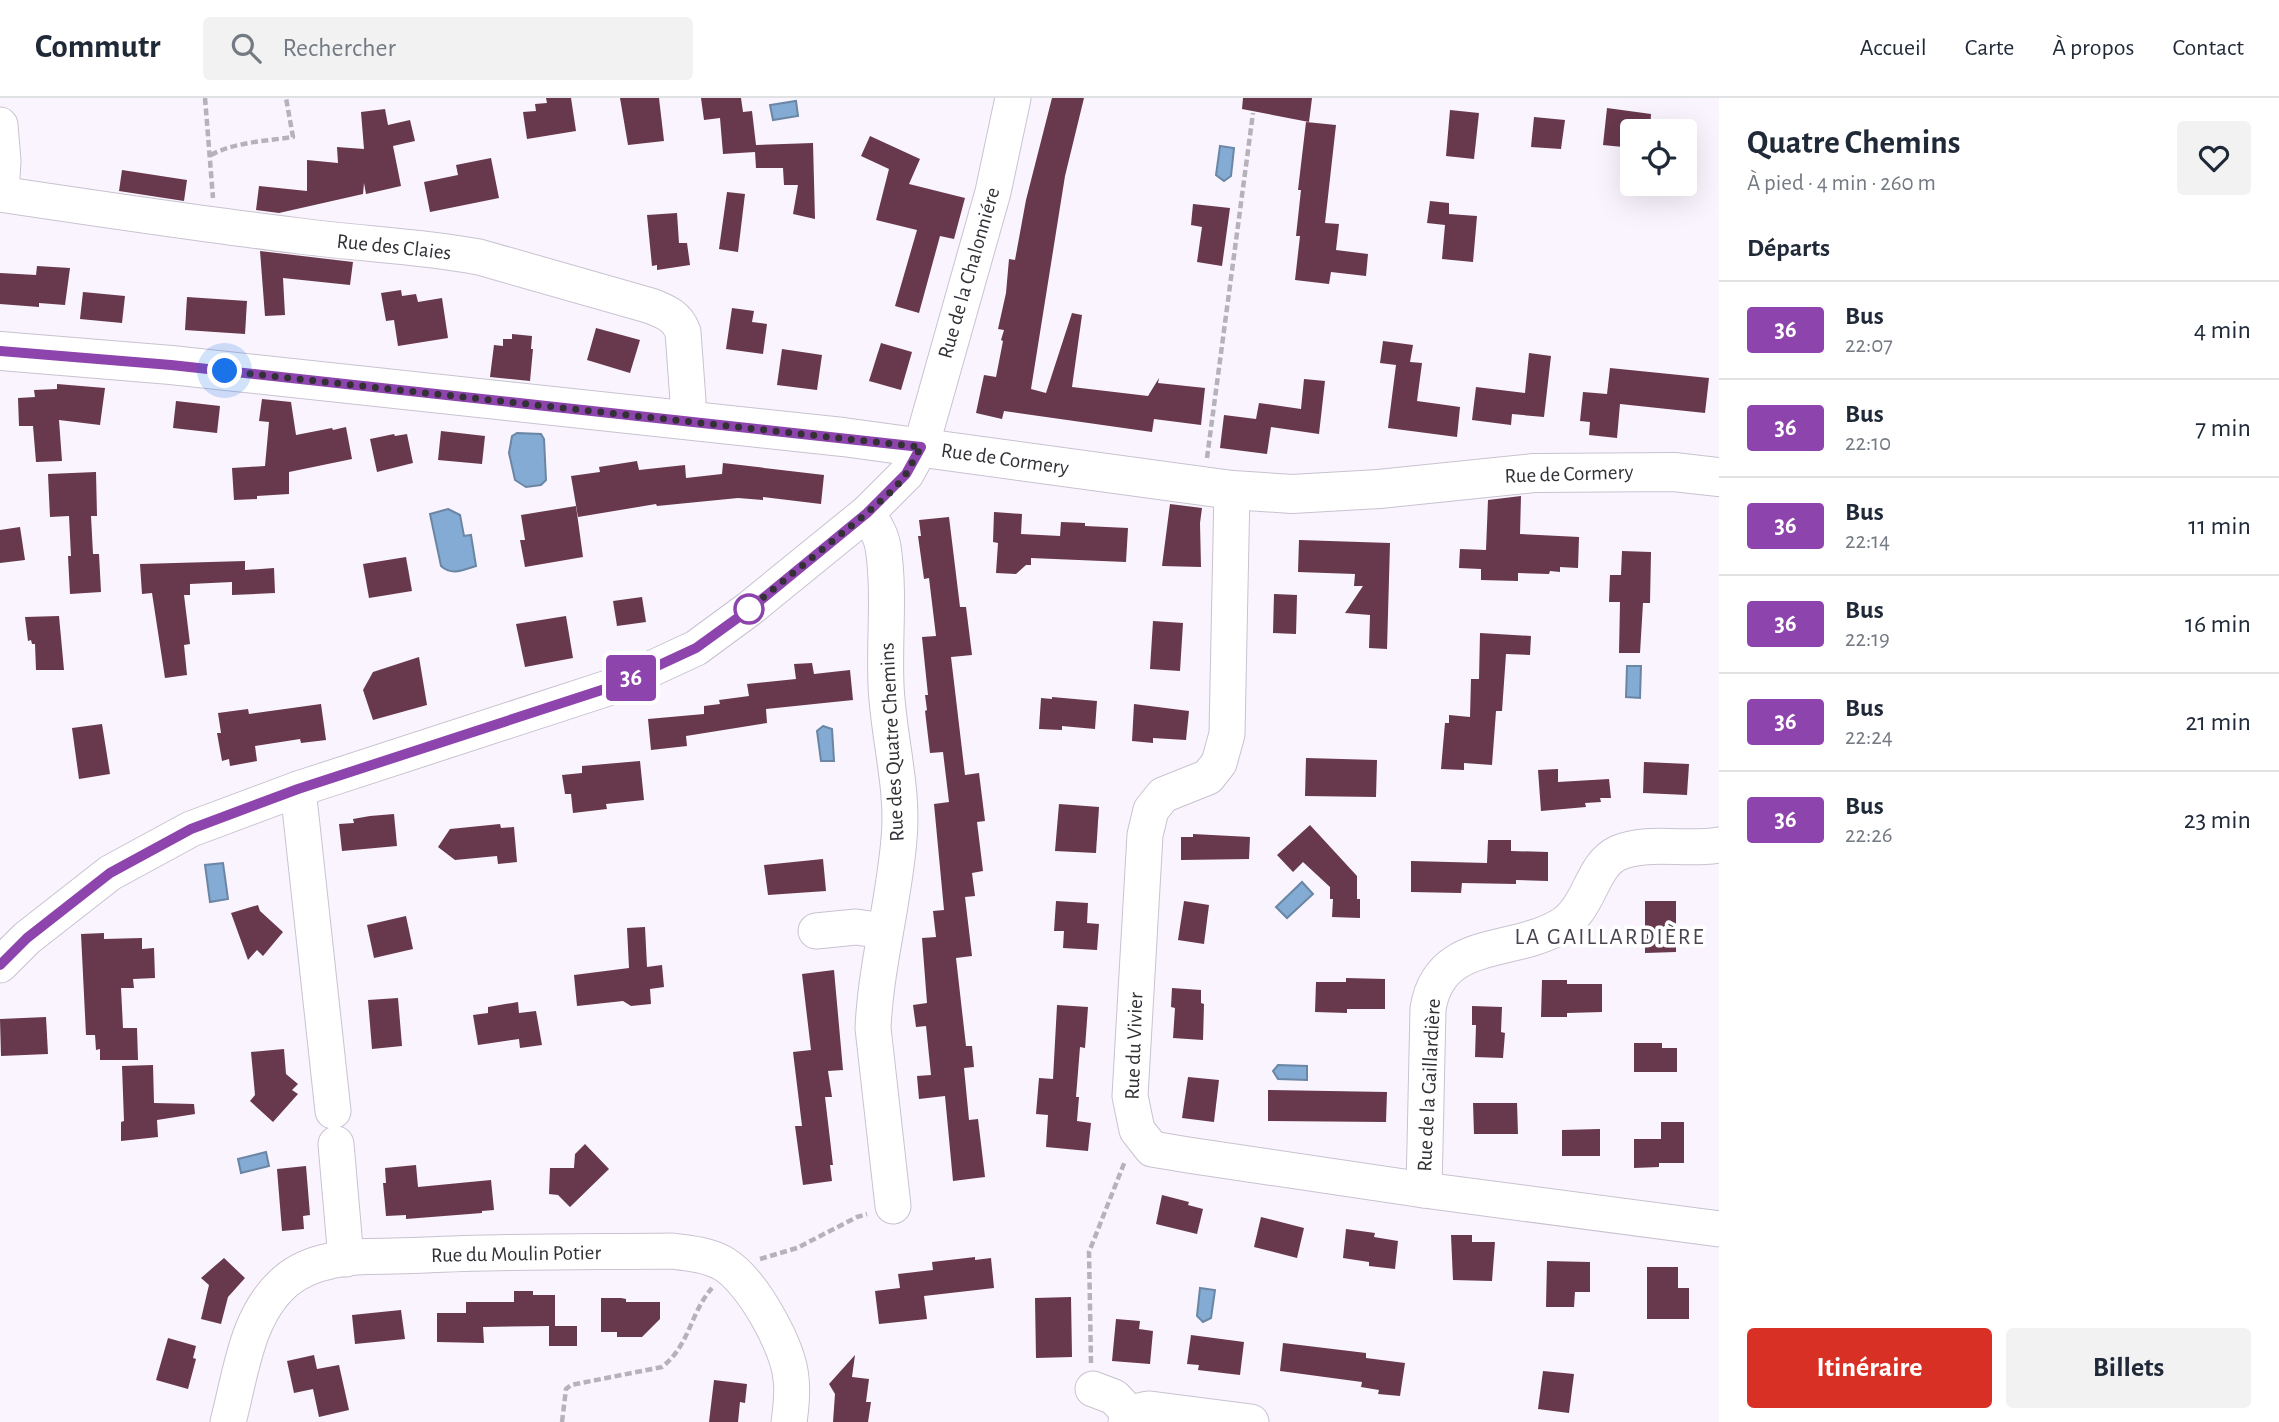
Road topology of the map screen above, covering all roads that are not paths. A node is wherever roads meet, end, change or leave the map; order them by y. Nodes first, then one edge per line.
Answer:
1 (1013, 98) edge
2 (0, 125) edge
3 (0, 194) edge
4 (0, 351) edge
5 (686, 421) junction
6 (921, 447) junction
7 (1719, 477) edge
8 (1218, 488) junction
9 (867, 513) junction
10 (298, 789) junction
11 (1719, 845) edge
12 (816, 931) dead end
13 (884, 931) junction
14 (0, 965) edge
15 (1424, 1190) junction
16 (893, 1206) road end
17 (1719, 1229) edge
18 (346, 1259) junction
19 (1093, 1389) road end
20 (1128, 1418) edge
21 (229, 1422) edge
22 (789, 1422) edge
23 (1251, 1422) edge

1 - 6 street, Rue de la Chalonniére
2 - 3 street
3 - 5 street, Rue des Claies
4 - 5 main road, Rue de Cormery
5 - 6 main road, Rue de Cormery
6 - 8 main road, Rue de Cormery
6 - 9 street, Rue de la Chalonniére
7 - 8 main road, Rue de Cormery
8 - 15 street, Rue du Vivier
9 - 10 street, Rue de la Chalonniére
9 - 13 street, Rue des Quatre Chemins
10 - 14 street, Rue de la Chalonniére
10 - 18 street
11 - 15 street, Rue de la Gaillardière
12 - 13 street
13 - 16 street, Rue des Quatre Chemins
15 - 17 street, Rue du Vivier
18 - 21 street, Rue du Moulin Potier
18 - 22 street, Rue du Moulin Potier
19 - 20 street
20 - 23 street

